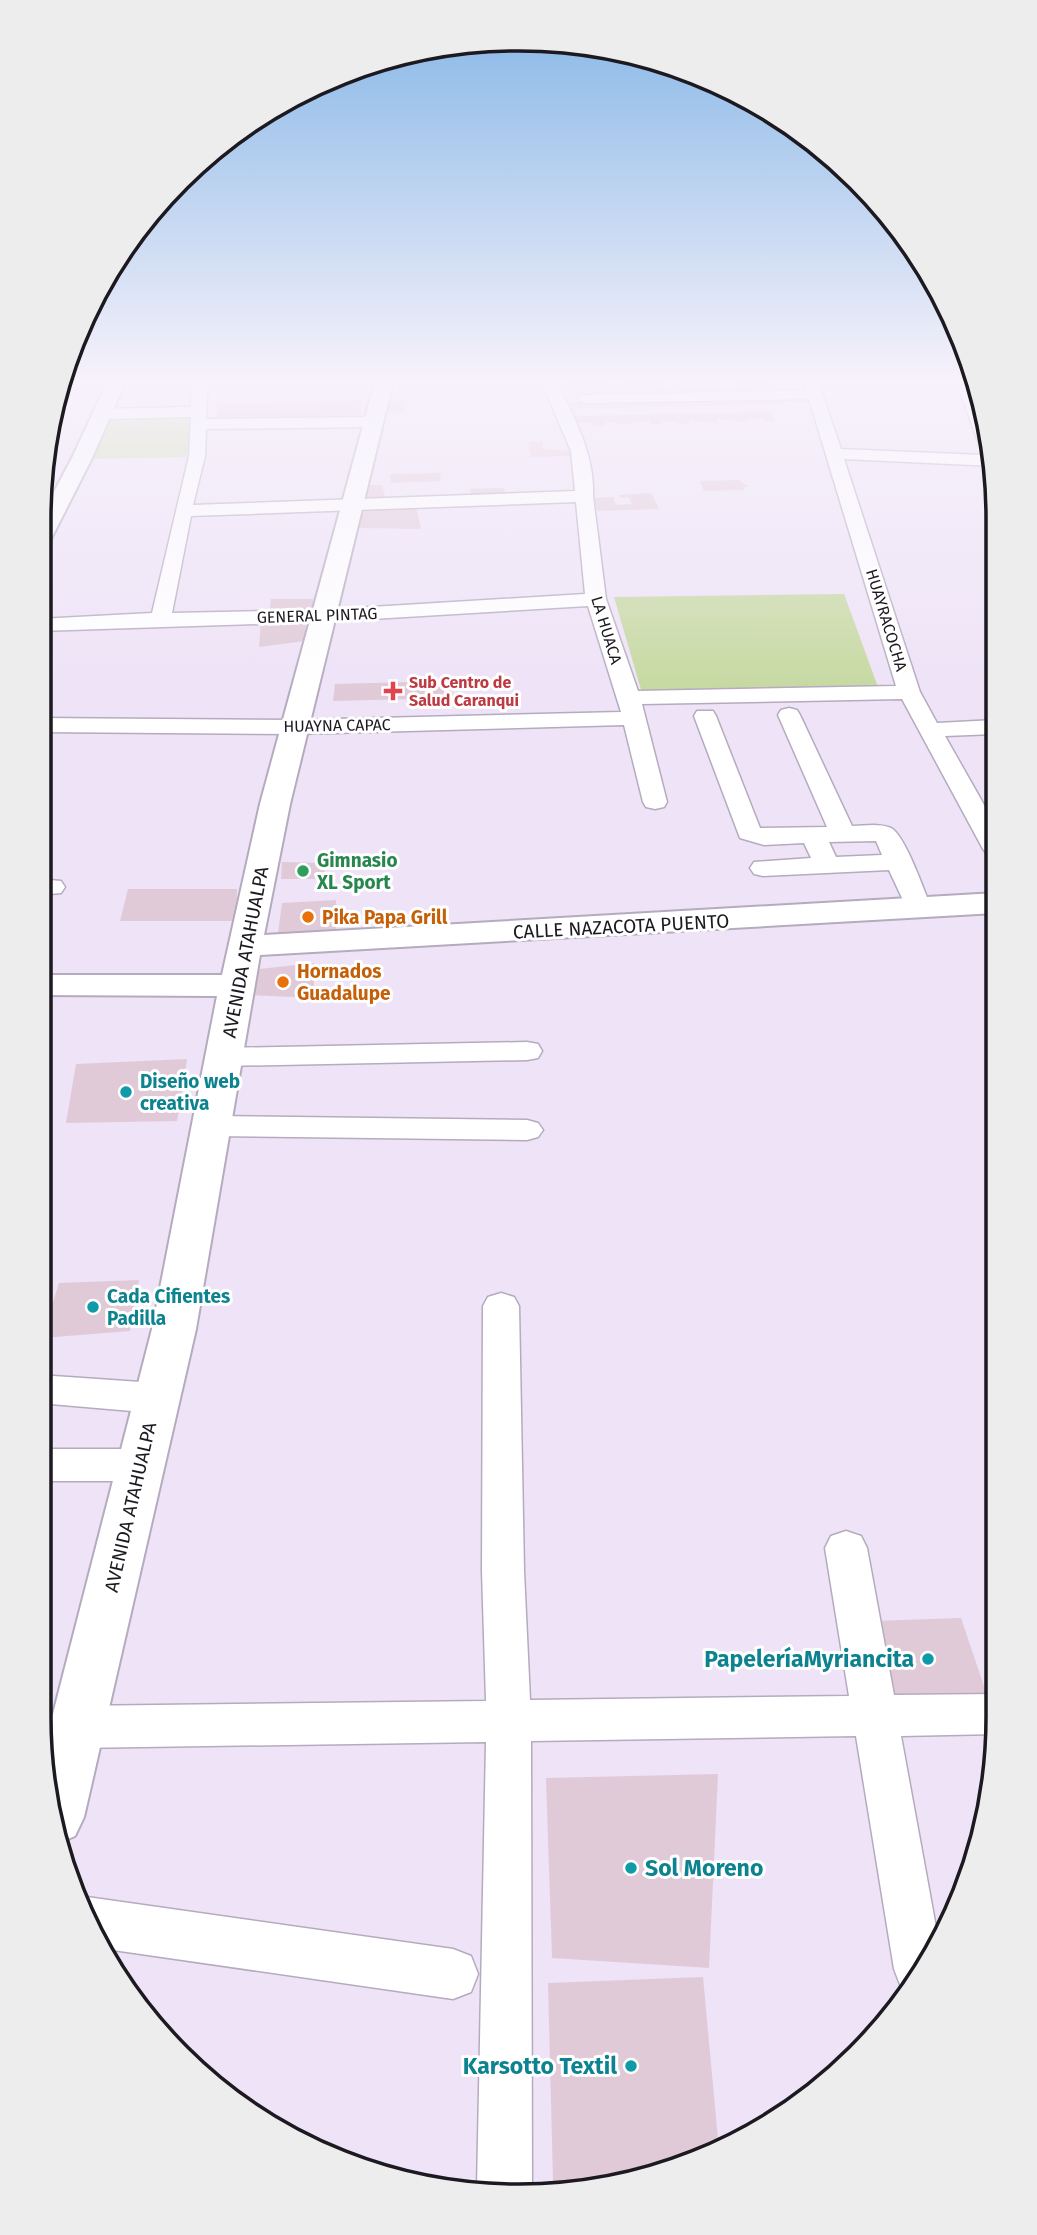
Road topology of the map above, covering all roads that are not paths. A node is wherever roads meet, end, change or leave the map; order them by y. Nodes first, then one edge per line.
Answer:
1 (68, 482) edge
2 (190, 482) edge
3 (357, 482) edge
4 (586, 482) edge
5 (844, 482) edge
6 (584, 496) junction
7 (352, 503) junction
8 (183, 511) junction
9 (51, 515) edge
10 (596, 599) junction
11 (322, 616) junction
12 (161, 619) junction
13 (51, 624) edge
14 (909, 692) junction
15 (632, 708) junction
16 (789, 715) dead end
17 (705, 716) dead end
18 (51, 725) edge
19 (296, 727) junction
20 (986, 727) edge
21 (930, 730) junction
22 (655, 802) dead end
23 (986, 831) edge
24 (842, 833) junction
25 (812, 834) junction
26 (898, 862) junction
27 (827, 865) junction
28 (763, 868) dead end
29 (986, 904) edge
30 (918, 907) junction
31 (241, 966) junction
32 (51, 984) edge
33 (527, 1051) dead end
34 (224, 1057) junction
35 (211, 1126) junction
36 (527, 1130) dead end
37 (501, 1306) dead end
38 (51, 1390) edge
39 (155, 1398) junction
40 (51, 1465) edge
41 (141, 1465) junction
42 (846, 1548) dead end
43 (986, 1714) edge
44 (877, 1715) junction
45 (509, 1721) junction
46 (63, 1747) edge
47 (58, 1794) edge
48 (99, 1924) edge
49 (918, 1960) edge
50 (453, 1974) dead end
51 (505, 2184) edge

1 - 9 main road
2 - 8 street
3 - 7 main road, AVENIDA ATAHUALPA
4 - 6 street, LA HUACA
5 - 14 street, HUAYRACOCHA
6 - 7 street
6 - 10 street, LA HUACA
7 - 8 street
7 - 11 main road, AVENIDA ATAHUALPA
8 - 12 street
10 - 11 street, GENERAL PINTAG
10 - 15 street, LA HUACA
11 - 12 street, GENERAL PINTAG
11 - 19 main road, AVENIDA ATAHUALPA
12 - 13 street, GENERAL PINTAG
14 - 15 street, HUAYNA CAPAC
14 - 21 street, HUAYRACOCHA
15 - 19 street, HUAYNA CAPAC
15 - 22 street, LA HUACA
16 - 24 street
17 - 25 street
18 - 19 street, HUAYNA CAPAC
19 - 31 main road, AVENIDA ATAHUALPA
20 - 21 street
21 - 23 street, HUAYRACOCHA
24 - 25 street
24 - 26 street
25 - 27 street
26 - 27 street
26 - 30 street
27 - 28 street
29 - 30 main road, CALLE NAZACOTA PUENTO
30 - 31 main road, CALLE NAZACOTA PUENTO
31 - 32 main road, CALLE NAZACOTA PUENTO
31 - 34 main road, AVENIDA ATAHUALPA
33 - 34 street
34 - 35 main road, AVENIDA ATAHUALPA
35 - 36 street
35 - 39 main road, AVENIDA ATAHUALPA
37 - 45 street
38 - 39 street
39 - 41 main road, AVENIDA ATAHUALPA
40 - 41 street
41 - 46 main road, AVENIDA ATAHUALPA
42 - 44 street
43 - 44 street
44 - 45 street
44 - 49 street
45 - 46 street
45 - 51 street
46 - 47 main road, AVENIDA ATAHUALPA
48 - 50 street

